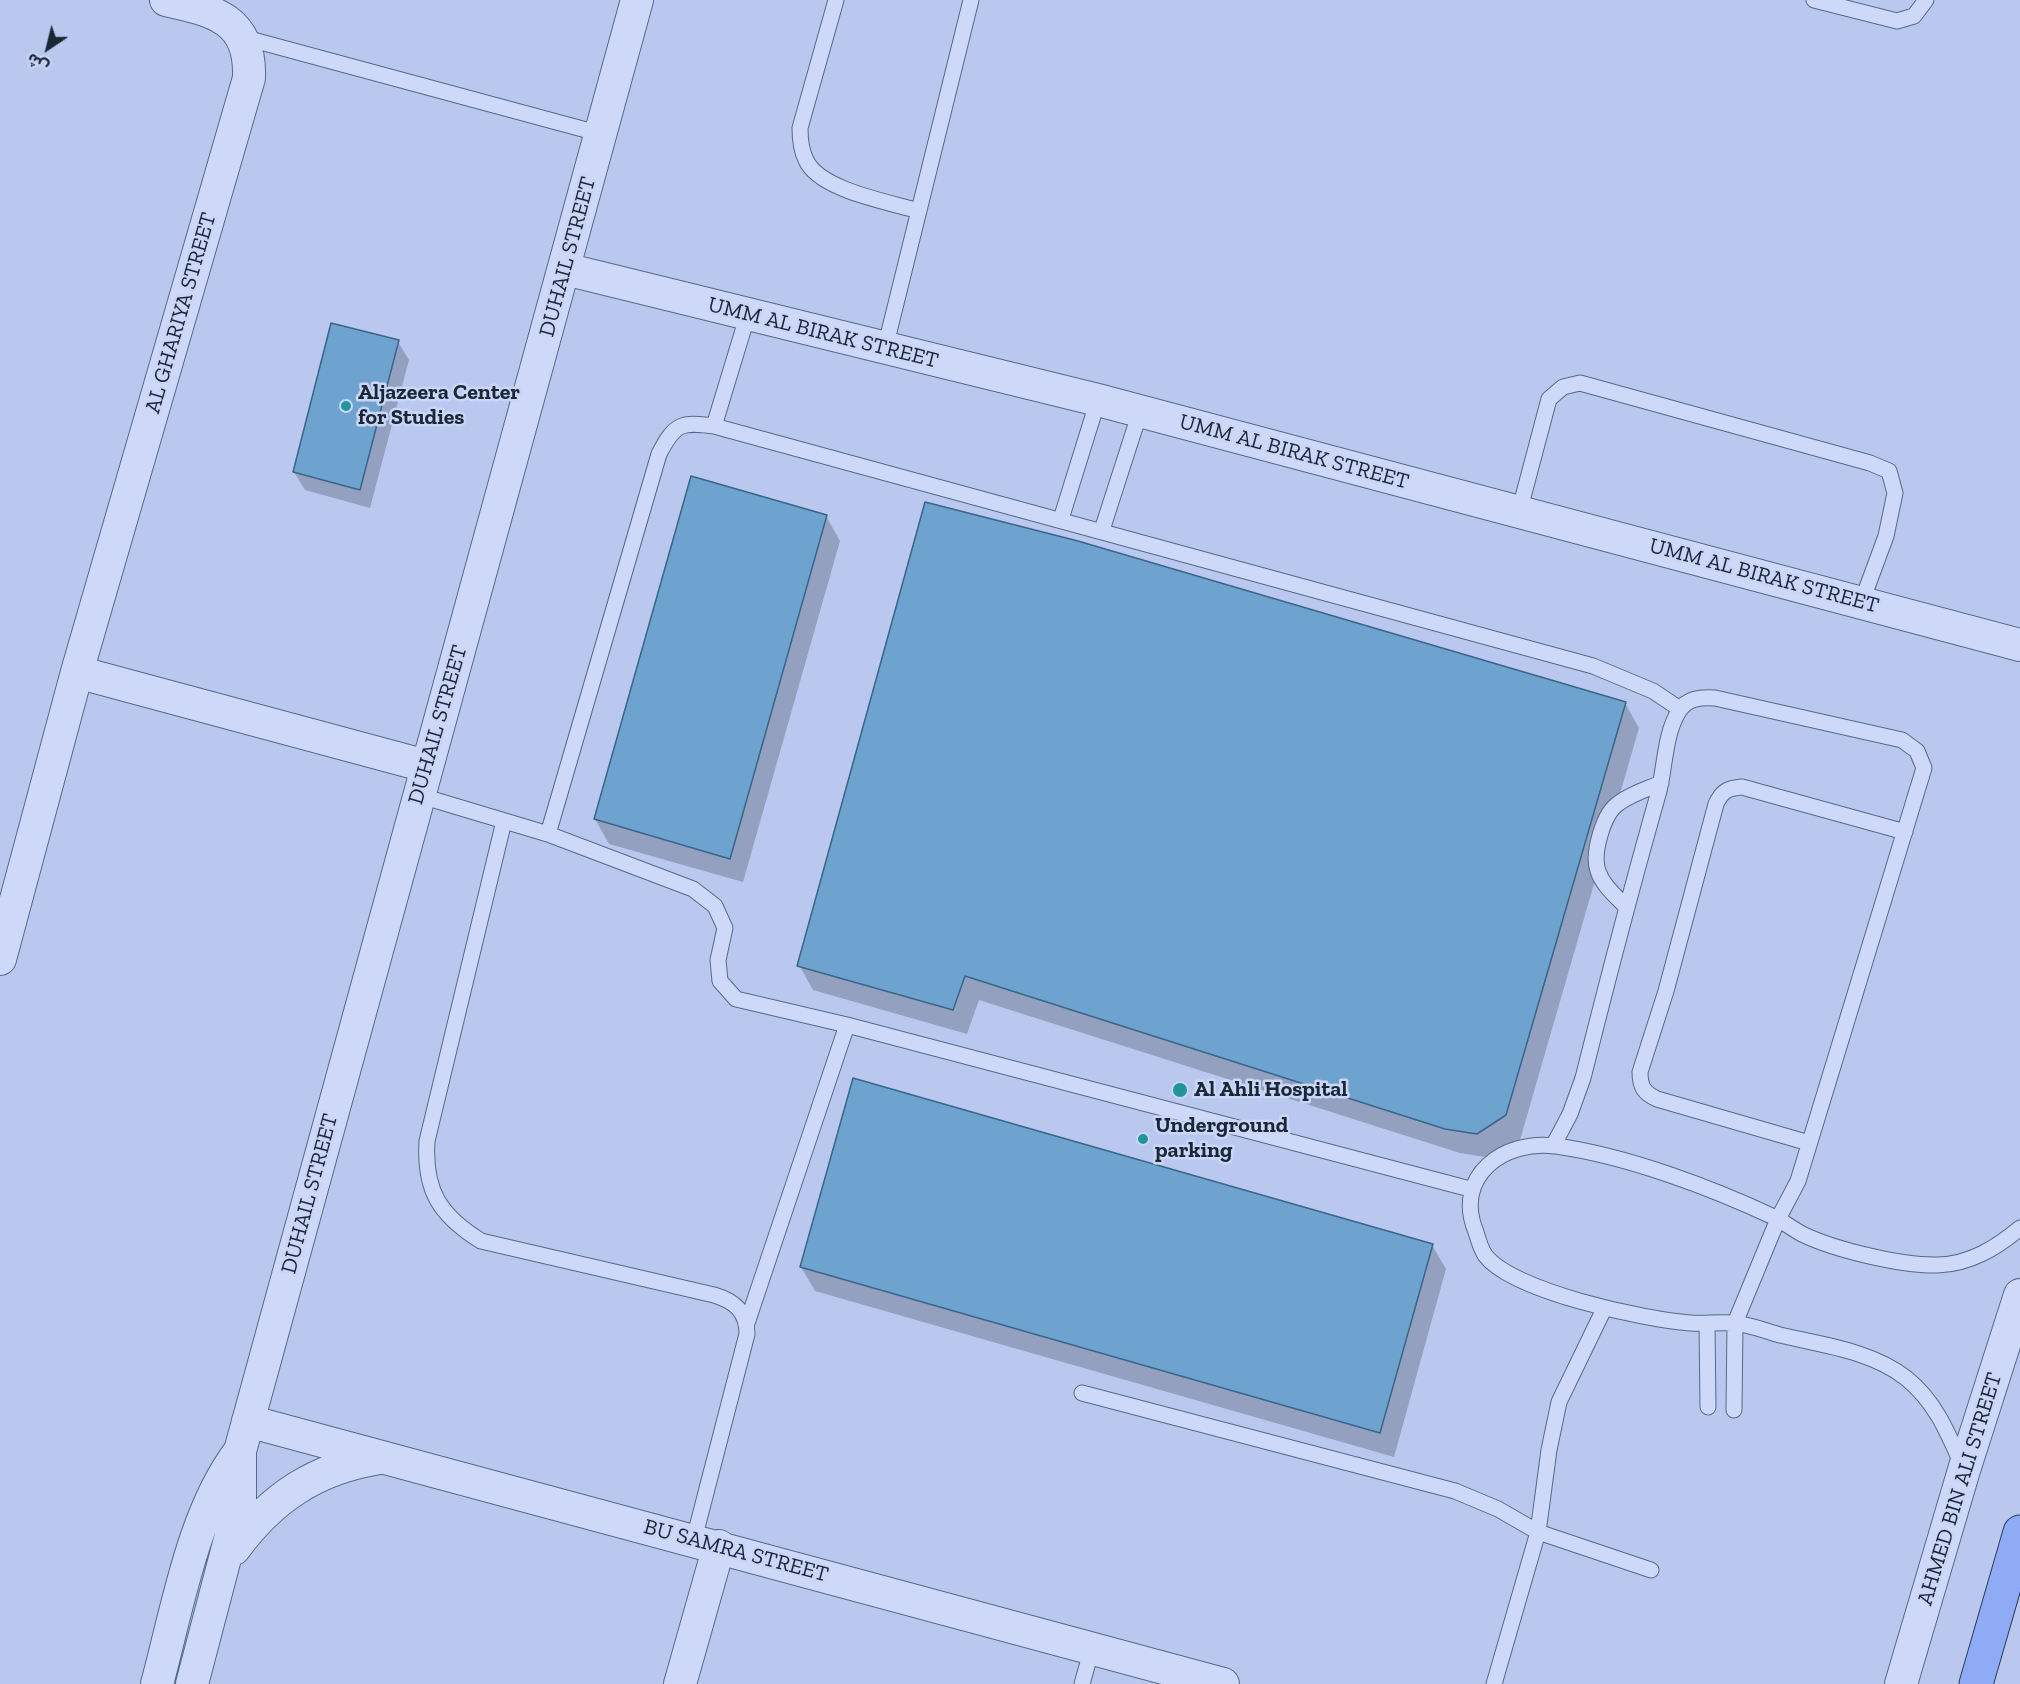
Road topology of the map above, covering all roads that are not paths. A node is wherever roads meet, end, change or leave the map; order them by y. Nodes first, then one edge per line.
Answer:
1 (166, 0) edge
2 (637, 0) edge
3 (836, 0) edge
4 (971, 0) edge
5 (1814, 0) edge
6 (1926, 0) edge
7 (242, 36) junction
8 (601, 134) junction
9 (919, 211) junction
10 (565, 269) junction
11 (748, 314) junction
12 (885, 348) junction
13 (1098, 400) junction
14 (1140, 411) junction
15 (714, 426) junction
16 (1519, 513) junction
17 (1061, 519) junction
18 (1102, 530) junction
19 (1862, 601) junction
20 (2020, 645) edge
21 (77, 672) junction
22 (1680, 709) junction
23 (422, 780) junction
24 (1661, 783) junction
25 (504, 821) junction
26 (1905, 832) junction
27 (548, 834) junction
28 (1626, 907) junction
29 (0, 959) edge
30 (847, 1025) junction
31 (1809, 1143) junction
32 (1553, 1146) junction
33 (1470, 1188) junction
34 (1778, 1219) junction
35 (2020, 1228) edge
36 (2020, 1295) edge
37 (1604, 1309) junction
38 (747, 1323) junction
39 (1736, 1323) junction
40 (1707, 1324) junction
41 (1082, 1393) dead end
42 (1708, 1407) dead end
43 (1734, 1410) dead end
44 (248, 1420) junction
45 (240, 1451) junction
46 (384, 1457) junction
47 (1964, 1470) junction
48 (1538, 1532) junction
49 (2020, 1532) edge
50 (707, 1543) junction
51 (225, 1562) junction
52 (1651, 1570) dead end
53 (1092, 1648) junction
54 (157, 1684) edge
55 (192, 1684) edge
56 (680, 1684) edge
57 (1082, 1684) edge
58 (1223, 1684) edge
59 (1494, 1684) edge
60 (1901, 1684) edge
61 (1976, 1684) edge

1 - 7 street
2 - 8 street, DUHAIL STREET
3 - 9 lane
4 - 9 lane
5 - 6 lane
7 - 8 lane
7 - 21 street, AL GHARIYA STREET
8 - 10 street, DUHAIL STREET
9 - 12 lane
10 - 11 street, UMM AL BIRAK STREET
10 - 23 street, DUHAIL STREET
11 - 12 street, UMM AL BIRAK STREET
11 - 15 lane
12 - 13 street, UMM AL BIRAK STREET
13 - 14 street, UMM AL BIRAK STREET
13 - 17 lane
14 - 16 street, UMM AL BIRAK STREET
14 - 18 lane
15 - 17 lane
15 - 27 lane
16 - 19 street, UMM AL BIRAK STREET
16 - 19 lane
17 - 18 lane
18 - 22 lane
19 - 20 street, UMM AL BIRAK STREET
21 - 23 street
21 - 29 street, AL GHARIYA STREET
22 - 24 lane
22 - 26 lane
23 - 25 lane
23 - 44 street, DUHAIL STREET
24 - 28 lane
24 - 28 lane
25 - 27 lane
25 - 38 lane
26 - 31 lane
26 - 31 lane
27 - 30 lane
28 - 32 lane
30 - 33 lane
30 - 38 lane
31 - 34 lane
32 - 33 lane
32 - 34 lane
33 - 37 lane
34 - 35 lane
34 - 39 lane
36 - 47 street, AHMED BIN ALI STREET
37 - 40 lane
37 - 48 lane
38 - 50 lane
39 - 40 lane
39 - 43 lane
39 - 47 lane
40 - 42 lane
41 - 48 lane
44 - 45 street, DUHAIL STREET
44 - 46 street, BU SAMRA STREET
45 - 51 street, DUHAIL STREET
45 - 54 street, DUHAIL STREET
46 - 50 street, BU SAMRA STREET
46 - 51 street
47 - 60 street, AHMED BIN ALI STREET
48 - 52 lane
48 - 59 lane
49 - 61 main road
50 - 53 street, BU SAMRA STREET
50 - 56 street
51 - 55 street, DUHAIL STREET
53 - 57 lane
53 - 58 street, BU SAMRA STREET

